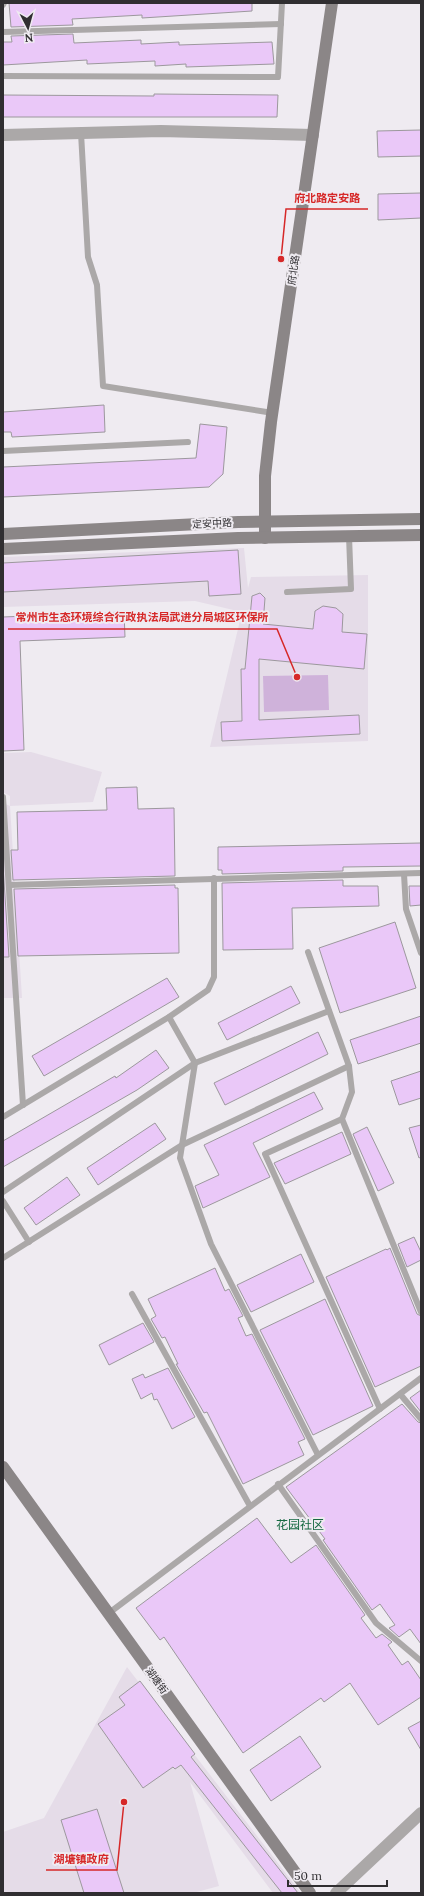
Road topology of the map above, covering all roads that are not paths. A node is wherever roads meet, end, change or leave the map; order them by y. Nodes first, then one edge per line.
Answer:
1 (282, 3) edge
2 (332, 3) edge
3 (281, 24) junction
4 (3, 32) edge
5 (3, 76) edge
6 (81, 133) junction
7 (3, 135) edge
8 (313, 135) junction
9 (273, 413) junction
10 (188, 442) dead end
11 (3, 451) edge
12 (421, 519) edge
13 (266, 522) junction
14 (3, 534) edge
15 (421, 535) edge
16 (349, 536) junction
17 (266, 538) junction
18 (3, 549) edge
19 (287, 592) dead end
20 (3, 796) edge
21 (421, 873) edge
22 (404, 874) junction
23 (214, 878) junction
24 (9, 885) junction
25 (308, 952) dead end
26 (421, 953) edge
27 (329, 1011) junction
28 (169, 1017) junction
29 (196, 1063) junction
30 (348, 1066) junction
31 (23, 1105) junction
32 (3, 1117) edge
33 (342, 1119) junction
34 (182, 1145) junction
35 (3, 1192) edge
36 (3, 1201) edge
37 (29, 1242) junction
38 (3, 1258) edge
39 (132, 1294) dead end
40 (421, 1312) edge
41 (421, 1378) edge
42 (400, 1394) junction
43 (380, 1409) junction
44 (421, 1419) edge
45 (318, 1455) junction
46 (3, 1467) edge
47 (278, 1484) junction
48 (250, 1506) junction
49 (108, 1613) junction
50 (421, 1661) edge
51 (421, 1813) edge
52 (310, 1893) edge
53 (336, 1893) edge

1 - 3 lane
2 - 8 street, 府北路
3 - 4 lane
3 - 5 lane
6 - 7 street
6 - 8 street
6 - 9 lane
8 - 9 street, 府北路
9 - 13 street, 府北路
10 - 11 lane
12 - 13 street, 定安中路
13 - 14 street, 定安中路
13 - 17 street, 府北路
15 - 16 street, 定安中路
16 - 17 street, 定安中路
16 - 19 lane
17 - 18 street, 定安中路
20 - 24 lane
21 - 22 lane
22 - 23 lane
22 - 26 lane
23 - 24 lane
23 - 28 lane
24 - 31 lane
25 - 27 lane
27 - 29 lane
27 - 30 lane
28 - 29 lane
28 - 31 lane
29 - 34 lane
29 - 35 lane
30 - 33 lane
30 - 34 lane
31 - 32 lane
33 - 40 lane
33 - 43 lane
34 - 37 lane
34 - 45 lane
36 - 37 lane
37 - 38 lane
39 - 48 lane
41 - 42 lane
42 - 43 lane
42 - 44 lane
43 - 45 lane
45 - 47 lane
46 - 49 street, 湖塘街
47 - 48 lane
47 - 50 lane
48 - 49 lane
49 - 52 street, 湖塘街
51 - 53 street

